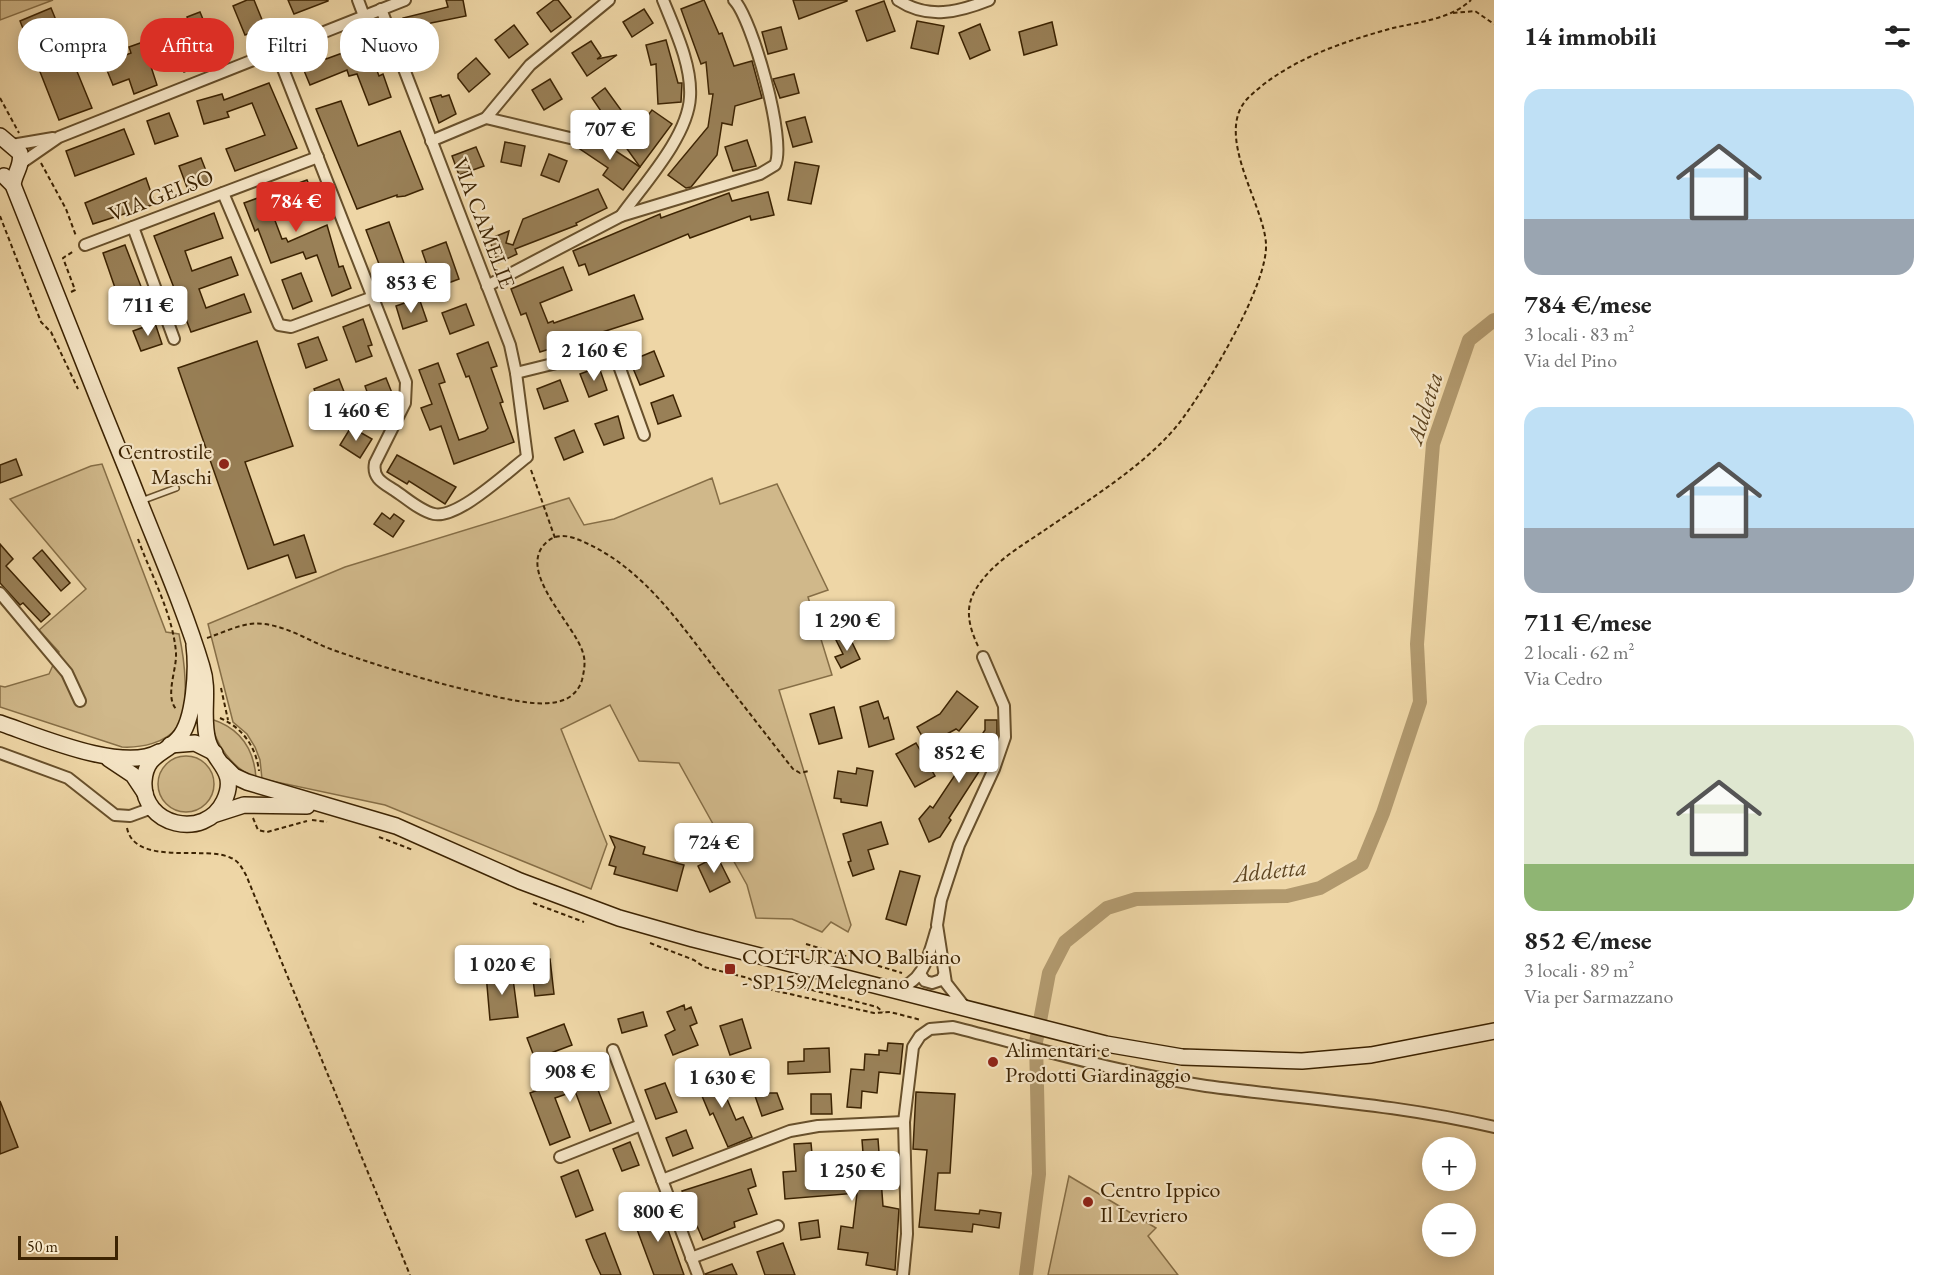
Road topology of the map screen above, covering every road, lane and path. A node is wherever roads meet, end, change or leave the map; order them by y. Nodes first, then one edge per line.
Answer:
1 (358, 0) edge
2 (405, 0) edge
3 (609, 0) edge
4 (663, 0) edge
5 (734, 0) edge
6 (898, 0) edge
7 (989, 0) edge
8 (1471, 0) edge
9 (381, 9) junction
10 (1451, 13) junction
11 (364, 16) junction
12 (1494, 24) edge
13 (328, 30) edge
14 (246, 63) edge
15 (284, 72) edge
16 (0, 98) edge
17 (486, 118) junction
18 (13, 120) dead end
19 (59, 136) junction
20 (570, 138) dead end
21 (431, 141) junction
22 (5, 142) edge
23 (35, 152) junction
24 (318, 157) junction
25 (10, 175) edge
26 (223, 193) junction
27 (0, 216) edge
28 (621, 216) junction
29 (133, 227) junction
30 (83, 246) junction
31 (487, 286) junction
32 (68, 293) dead end
33 (373, 297) junction
34 (174, 339) dead end
35 (516, 373) junction
36 (79, 391) dead end
37 (644, 435) dead end
38 (527, 457) junction
39 (176, 488) dead end
40 (140, 502) junction
41 (135, 531) dead end
42 (555, 538) junction
43 (0, 593) edge
44 (201, 646) junction
45 (983, 657) joint
46 (219, 683) dead end
47 (80, 701) dead end
48 (185, 713) dead end
49 (217, 717) dead end
50 (228, 722) junction
51 (0, 723) edge
52 (164, 749) junction
53 (89, 751) junction
54 (0, 753) edge
55 (219, 759) junction
56 (809, 771) dead end
57 (259, 780) dead end
58 (149, 802) junction
59 (328, 807) junction
60 (133, 816) junction
61 (208, 819) junction
62 (937, 925) junction
63 (806, 944) dead end
64 (922, 968) junction
65 (943, 970) junction
66 (797, 986) dead end
67 (890, 989) junction
68 (967, 1009) junction
69 (883, 1012) dead end
70 (1494, 1031) edge
71 (613, 1050) dead end
72 (904, 1122) junction
73 (641, 1125) junction
74 (1494, 1127) edge
75 (560, 1156) dead end
76 (662, 1180) junction
77 (778, 1226) dead end
78 (691, 1258) junction
79 (410, 1275) edge
80 (698, 1275) edge
81 (903, 1275) edge

1 - 11 street
2 - 9 street
3 - 17 street
4 - 28 street
5 - 28 street
6 - 7 street
8 - 10 path
9 - 11 street
9 - 21 street, VIA CAMELIE
10 - 12 path
10 - 45 path
11 - 13 street
14 - 19 street
15 - 24 street
16 - 18 path
17 - 20 street
17 - 21 street
19 - 22 street
19 - 23 street
21 - 31 street, VIA CAMELIE
22 - 25 street
23 - 25 street
23 - 30 path
24 - 26 street, VIA GELSO
24 - 33 street
25 - 40 street
26 - 29 street, VIA GELSO
26 - 33 street
27 - 36 path
28 - 31 street
29 - 30 street, VIA GELSO
29 - 34 street
30 - 32 path
31 - 35 street, VIA CAMELIE
33 - 38 street
35 - 37 street
35 - 38 street, VIA CAMELIE
38 - 42 path
39 - 40 lane
40 - 44 street
41 - 48 path
42 - 44 path
42 - 56 path
43 - 47 street
44 - 52 street
44 - 55 street
45 - 62 street
46 - 50 path
49 - 50 path
50 - 57 path
51 - 53 street
52 - 53 street
52 - 55 street
52 - 58 street
53 - 58 street
54 - 60 street
55 - 59 street
55 - 61 street
58 - 60 street
58 - 61 street
59 - 61 street
59 - 67 street
60 - 79 path
62 - 64 street
62 - 65 street
63 - 64 path
64 - 65 street
64 - 65 street
64 - 67 street
65 - 68 street
66 - 69 path
67 - 68 street
68 - 70 street
71 - 73 street
72 - 74 street
72 - 76 street
72 - 81 street
73 - 75 street
73 - 76 street
76 - 78 street
77 - 78 street
78 - 80 street

